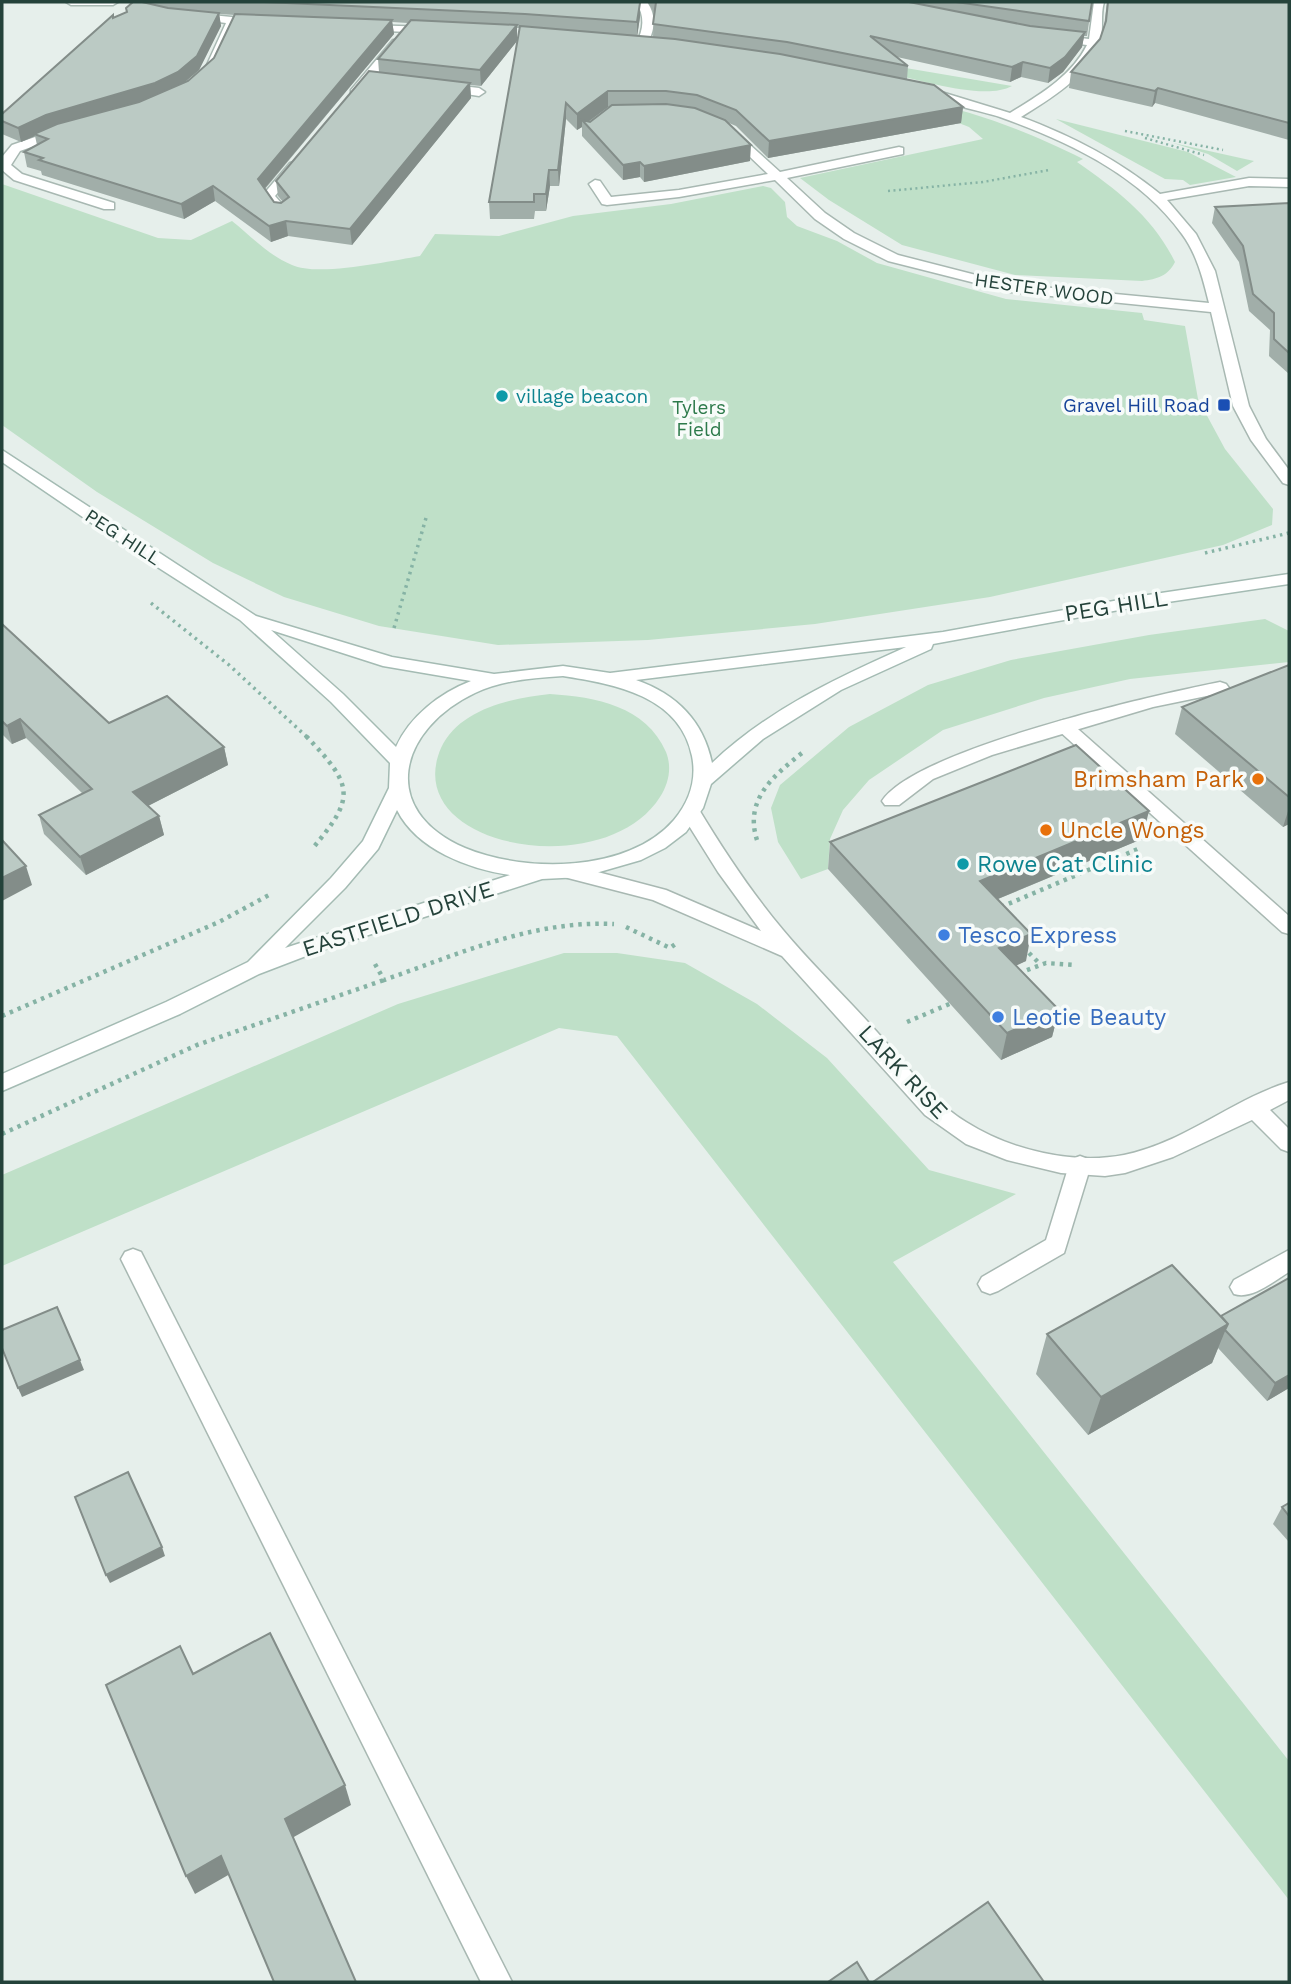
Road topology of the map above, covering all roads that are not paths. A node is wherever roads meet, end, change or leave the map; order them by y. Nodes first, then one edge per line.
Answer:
1 (71, 2) edge
2 (113, 2) edge
3 (641, 2) edge
4 (1099, 2) edge
5 (183, 15) edge
6 (233, 21) junction
7 (279, 24) edge
8 (354, 27) edge
9 (408, 29) junction
10 (446, 31) edge
11 (1041, 37) edge
12 (628, 43) edge
13 (1094, 43) junction
14 (204, 76) edge
15 (429, 87) edge
16 (911, 88) edge
17 (479, 92) edge
18 (348, 101) edge
19 (1012, 117) junction
20 (716, 124) edge
21 (75, 128) edge
22 (2, 144) edge
23 (16, 148) junction
24 (899, 151) dead end
25 (304, 154) edge
26 (775, 175) junction
27 (1289, 183) edge
28 (595, 184) dead end
29 (1157, 198) junction
30 (109, 206) edge
31 (282, 212) edge
32 (1217, 308) junction
33 (2, 455) edge
34 (1289, 480) edge
35 (1289, 579) edge
36 (246, 616) junction
37 (943, 637) junction
38 (610, 677) junction
39 (497, 680) junction
40 (1220, 688) dead end
41 (1064, 726) junction
42 (398, 760) junction
43 (705, 780) junction
44 (398, 789) junction
45 (892, 801) dead end
46 (691, 813) junction
47 (545, 872) junction
48 (570, 872) junction
49 (1289, 927) edge
50 (790, 952) junction
51 (253, 969) junction
52 (2, 1083) edge
53 (1289, 1090) edge
54 (1254, 1108) junction
55 (1289, 1143) edge
56 (1080, 1165) junction
57 (133, 1259) dead end
58 (1289, 1260) edge
59 (990, 1284) dead end
60 (1242, 1287) dead end
61 (497, 1982) edge

1 - 2 street
3 - 12 street
4 - 13 street
5 - 6 street
6 - 7 street
6 - 14 street
8 - 9 street
9 - 10 street
9 - 18 street
11 - 13 street
13 - 19 street
15 - 17 street
16 - 19 street
19 - 29 street
20 - 26 street, HESTER WOOD
21 - 23 street
22 - 23 street
23 - 30 street
24 - 26 street
25 - 31 street
26 - 28 street
26 - 32 street, HESTER WOOD
27 - 29 street
29 - 32 street
32 - 34 street
33 - 36 street, PEG HILL
35 - 37 street, PEG HILL
36 - 39 street
36 - 42 street
37 - 38 street, PEG HILL
37 - 43 street, PEG HILL
38 - 39 street
38 - 43 street
39 - 42 street
40 - 41 street
41 - 45 street
41 - 49 street
42 - 44 street
43 - 46 street
44 - 47 street
44 - 51 street, EASTFIELD DRIVE
46 - 48 street
46 - 50 street, LARK RISE
47 - 48 street
47 - 51 street, EASTFIELD DRIVE
48 - 50 street, LARK RISE
50 - 56 street, LARK RISE
51 - 52 street, EASTFIELD DRIVE
53 - 54 street, LARK RISE
54 - 55 street
54 - 56 street, LARK RISE
56 - 59 street
57 - 61 street
58 - 60 street

